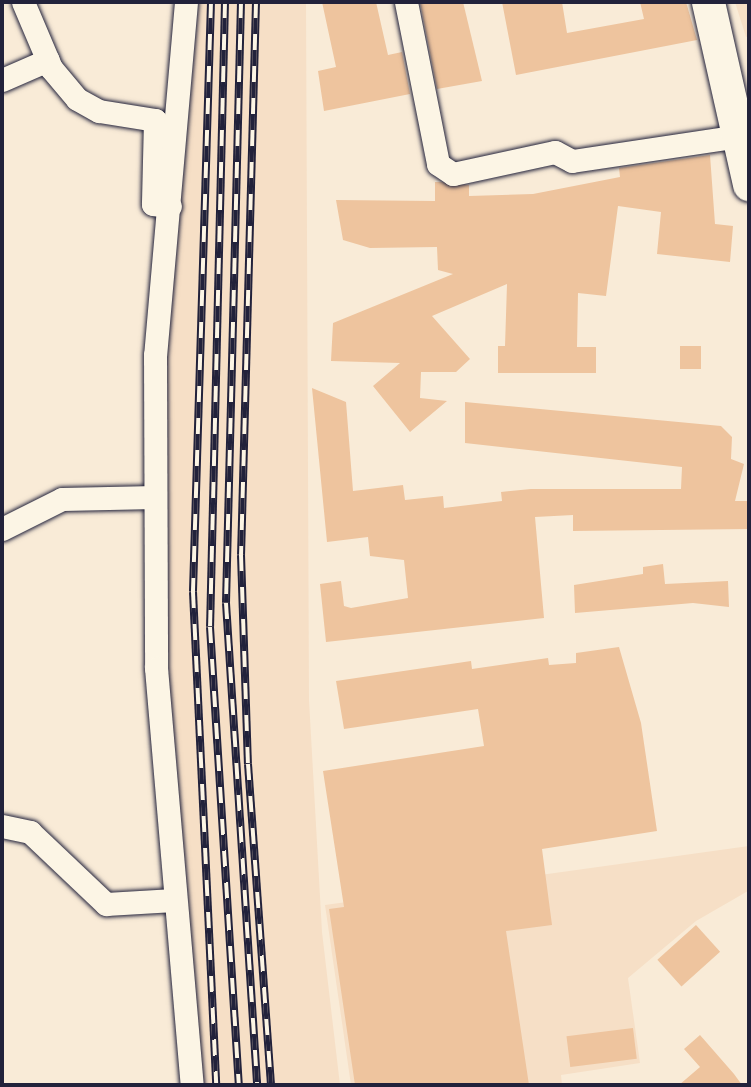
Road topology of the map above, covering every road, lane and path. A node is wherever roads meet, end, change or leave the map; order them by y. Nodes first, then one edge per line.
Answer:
1 (23, 2) edge
2 (186, 2) edge
3 (406, 2) edge
4 (708, 2) edge
5 (48, 60) junction
6 (2, 80) edge
7 (740, 136) junction
8 (749, 184) edge
9 (170, 206) junction
10 (155, 497) junction
11 (2, 529) edge
12 (2, 826) edge
13 (174, 900) junction
14 (192, 1085) edge

1 - 5 street
2 - 9 street
3 - 7 street
4 - 7 main road
5 - 6 street
5 - 9 street
7 - 8 main road
9 - 10 street
10 - 11 street
10 - 13 street
12 - 13 street
13 - 14 street

